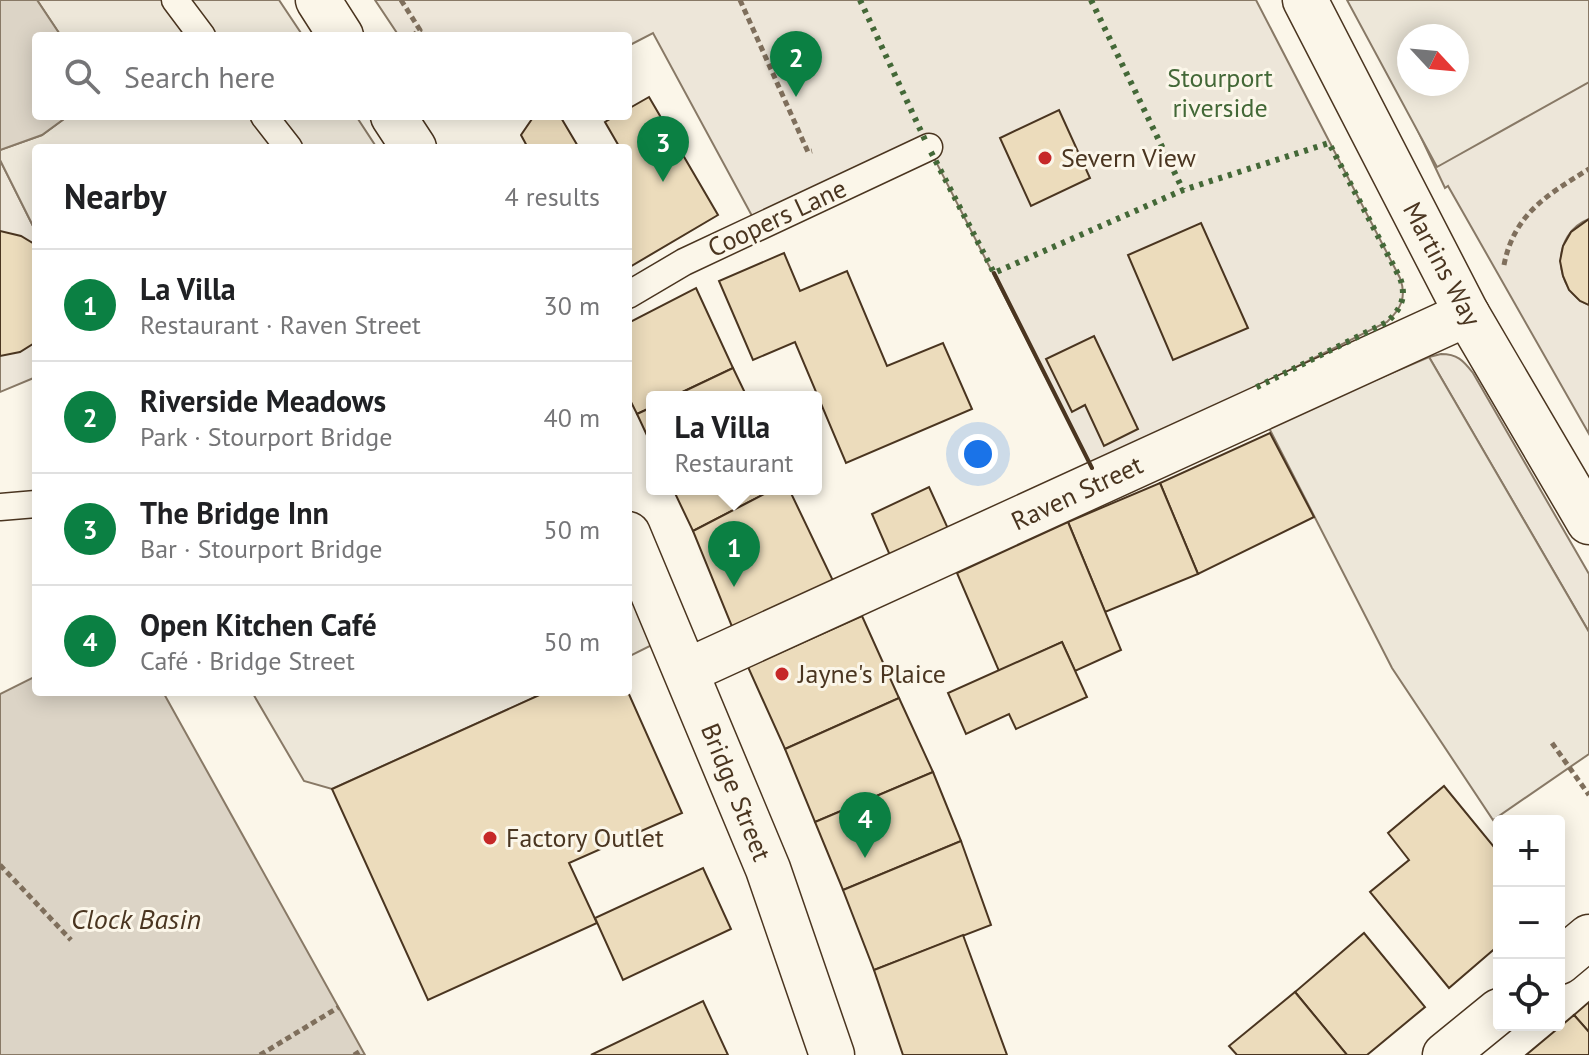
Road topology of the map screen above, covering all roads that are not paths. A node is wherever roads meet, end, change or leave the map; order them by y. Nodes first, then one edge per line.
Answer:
1 (175, 0) edge
2 (318, 0) edge
3 (1305, 0) edge
4 (199, 32) edge
5 (338, 32) edge
6 (267, 120) edge
7 (396, 120) edge
8 (286, 144) edge
9 (411, 144) edge
10 (929, 147) dead end
11 (632, 293) edge
12 (1467, 314) junction
13 (32, 504) edge
14 (0, 507) edge
15 (1589, 522) edge
16 (632, 543) edge
17 (687, 671) junction
18 (1589, 937) edge
19 (1563, 959) edge
20 (1493, 1016) edge
21 (832, 1055) edge
22 (1445, 1055) edge

1 - 4 lane
2 - 5 street
3 - 12 street, Martins Way
6 - 8 lane
7 - 9 street
10 - 11 lane, Coopers Lane
12 - 15 street, Martins Way
12 - 17 street, Raven Street
13 - 14 lane
16 - 17 street, Bridge Street
17 - 21 street, Bridge Street
18 - 19 street
20 - 22 street

